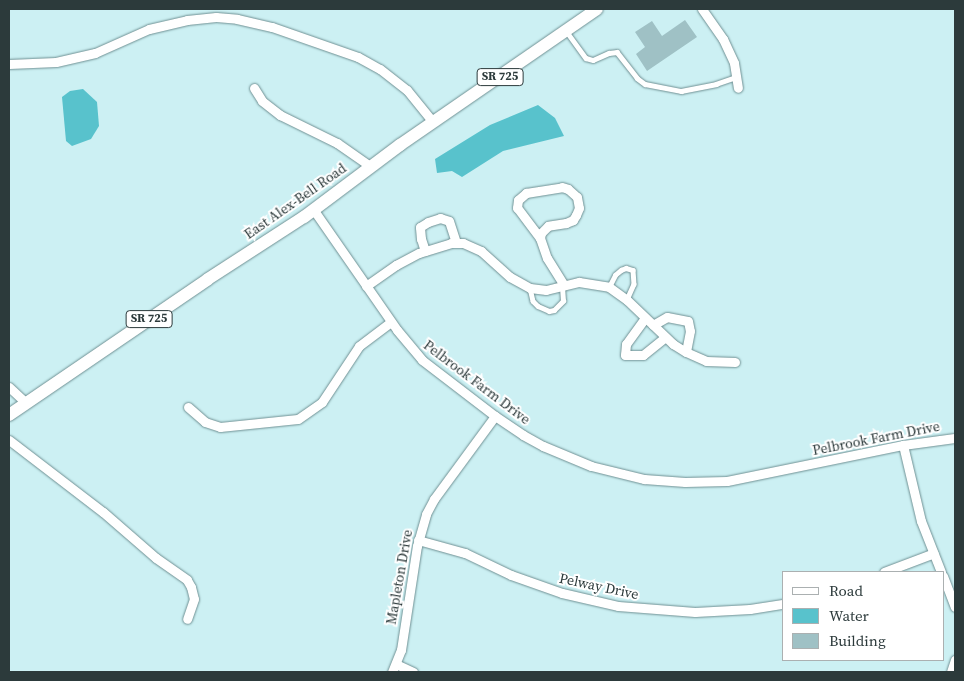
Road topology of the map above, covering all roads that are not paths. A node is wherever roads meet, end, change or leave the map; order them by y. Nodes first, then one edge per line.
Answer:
1 (598, 9) edge
2 (702, 9) edge
3 (199, 13) edge
4 (566, 31) junction
5 (9, 64) edge
6 (736, 76) junction
7 (254, 88) dead end
8 (738, 88) dead end
9 (433, 122) junction
10 (370, 166) junction
11 (313, 209) junction
12 (540, 238) junction
13 (456, 243) junction
14 (426, 251) junction
15 (563, 285) junction
16 (366, 286) junction
17 (609, 287) junction
18 (530, 288) junction
19 (627, 300) junction
20 (645, 318) junction
21 (391, 322) junction
22 (653, 325) junction
23 (665, 337) junction
24 (686, 352) junction
25 (734, 362) dead end
26 (9, 386) edge
27 (26, 403) junction
28 (188, 407) dead end
29 (9, 415) edge
30 (495, 416) junction
31 (955, 438) edge
32 (9, 440) edge
33 (903, 444) junction
34 (418, 540) junction
35 (934, 553) junction
36 (887, 571) edge
37 (941, 571) edge
38 (944, 579) edge
39 (782, 604) edge
40 (955, 607) edge
41 (187, 619) dead end
42 (955, 660) edge
43 (394, 668) edge
44 (413, 672) edge
45 (951, 672) edge

1 - 4 main road, East Alex-Bell Road / SR 725
2 - 6 street
3 - 5 street
3 - 9 street
4 - 6 lane
4 - 9 main road, East Alex-Bell Road / SR 725
6 - 8 street
7 - 10 street
9 - 10 main road, East Alex-Bell Road / SR 725
10 - 11 main road, East Alex-Bell Road / SR 725
11 - 16 street, Pelbrook Farm Drive
11 - 27 main road, East Alex-Bell Road / SR 725
12 - 12 street
12 - 15 street
13 - 14 street
13 - 14 street
13 - 18 street
14 - 16 street
15 - 17 street
15 - 18 street
15 - 18 lane
16 - 21 street, Pelbrook Farm Drive
17 - 19 street
17 - 19 lane
19 - 20 street
20 - 22 street
20 - 23 street
21 - 28 street
21 - 30 street, Pelbrook Farm Drive
22 - 23 street
22 - 24 street
23 - 24 street
24 - 25 street
26 - 27 street
27 - 29 main road, East Alex-Bell Road / SR 725
30 - 33 street, Pelbrook Farm Drive
30 - 34 street, Mapleton Drive
31 - 33 street, Pelbrook Farm Drive
32 - 41 street
33 - 35 street
34 - 39 street, Pelway Drive
34 - 43 street, Mapleton Drive
35 - 36 street
35 - 37 street
38 - 40 street
42 - 45 street
43 - 44 street

